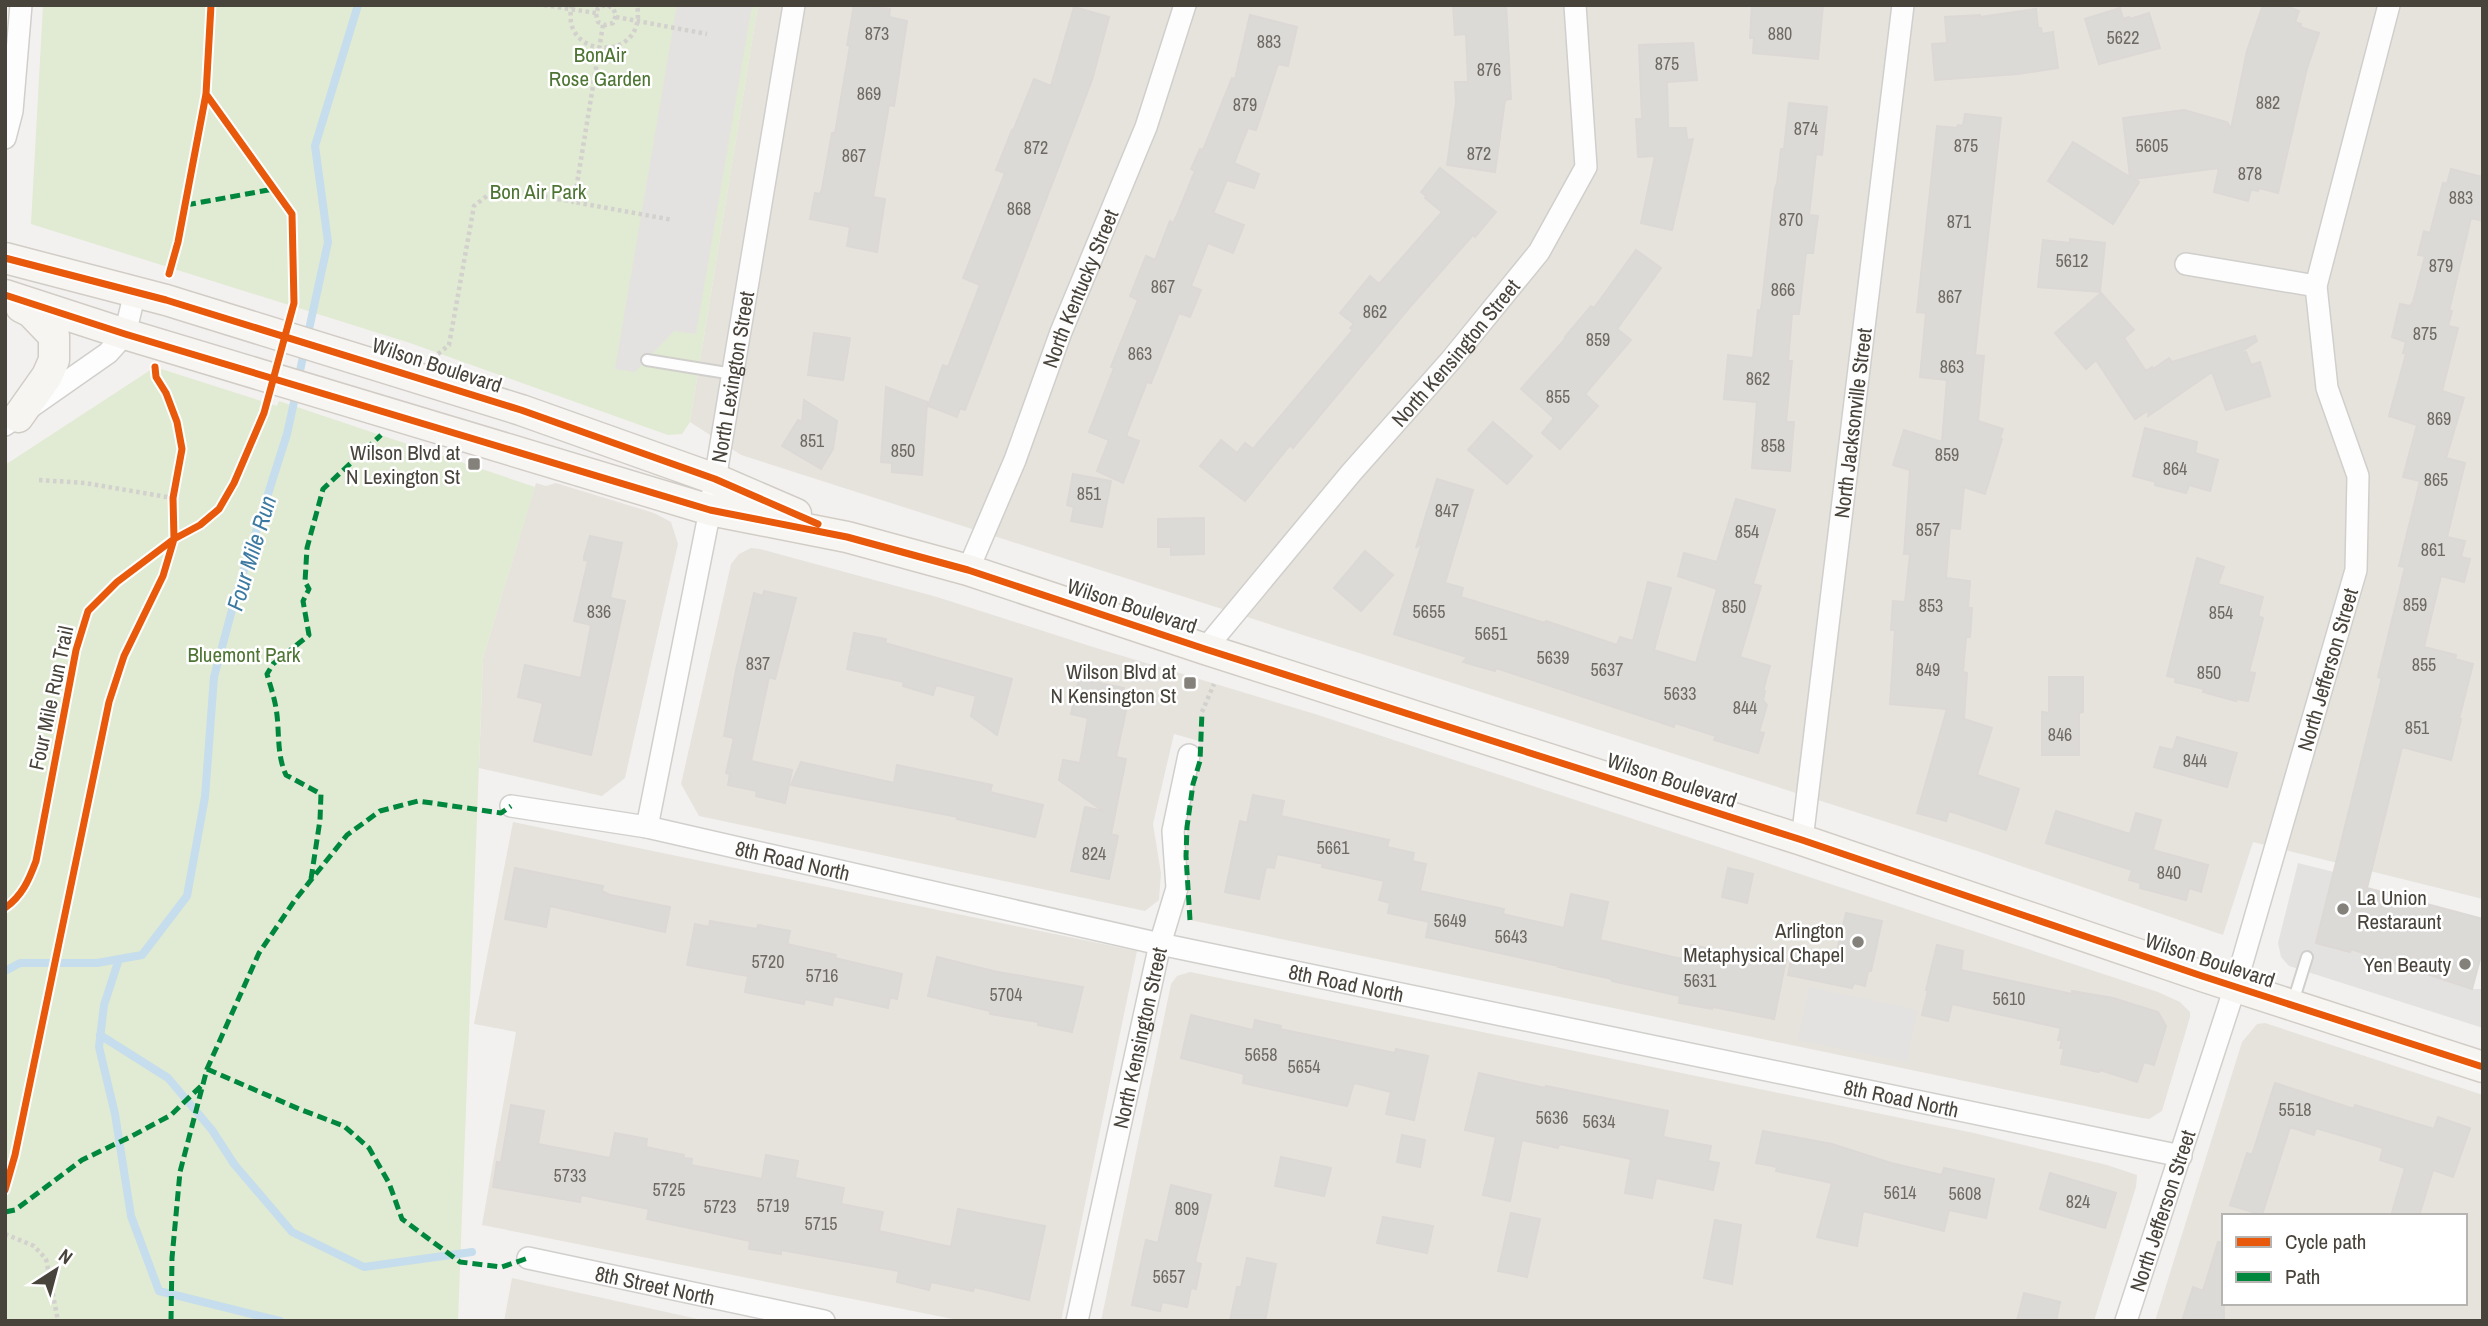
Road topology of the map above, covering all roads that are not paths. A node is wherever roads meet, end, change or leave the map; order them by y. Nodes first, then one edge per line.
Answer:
1 (20, 5) edge
2 (794, 5) edge
3 (1185, 5) edge
4 (1575, 5) edge
5 (1903, 5) edge
6 (2389, 5) edge
7 (5, 138) edge
8 (5, 258) edge
9 (2186, 264) dead end
10 (2316, 286) junction
11 (135, 292) junction
12 (5, 296) edge
13 (125, 334) junction
14 (648, 360) dead end
15 (733, 374) junction
16 (11, 421) edge
17 (715, 479) junction
18 (710, 510) junction
19 (847, 537) junction
20 (968, 570) junction
21 (1205, 649) junction
22 (1189, 755) dead end
23 (511, 806) dead end
24 (648, 827) junction
25 (1802, 840) junction
26 (1160, 944) junction
27 (2307, 957) dead end
28 (2235, 987) junction
29 (2292, 1005) junction
30 (2483, 1067) edge
31 (2181, 1156) junction
32 (528, 1258) dead end
33 (824, 1321) edge
34 (1077, 1321) edge
35 (2126, 1321) edge

1 - 7 street
2 - 15 street, North Lexington Street
3 - 20 street, North Kentucky Street
4 - 21 street, North Kensington Street
5 - 25 street, North Jacksonville Street
6 - 10 street, North Jefferson Street
8 - 11 main road, Wilson Boulevard
9 - 10 street
10 - 28 street, North Jefferson Street
11 - 13 street
11 - 17 main road, Wilson Boulevard
12 - 13 main road, Wilson Boulevard
12 - 16 main road
13 - 16 street
13 - 18 main road, Wilson Boulevard
14 - 15 lane
15 - 17 street, North Lexington Street
17 - 18 street, North Lexington Street
17 - 19 main road, Wilson Boulevard
18 - 19 main road, Wilson Boulevard
18 - 24 street, North Lexington Street
19 - 20 main road, Wilson Boulevard
20 - 21 main road, Wilson Boulevard
21 - 25 main road, Wilson Boulevard
22 - 26 street, North Kensington Street
23 - 24 street, 8th Road North
24 - 26 street, 8th Road North
25 - 28 main road, Wilson Boulevard
26 - 31 street, 8th Road North
26 - 34 street, North Kensington Street
27 - 29 lane
28 - 29 main road, Wilson Boulevard
28 - 31 street, North Jefferson Street
29 - 30 main road, Wilson Boulevard
31 - 35 street, North Jefferson Street
32 - 33 street, 8th Street North

